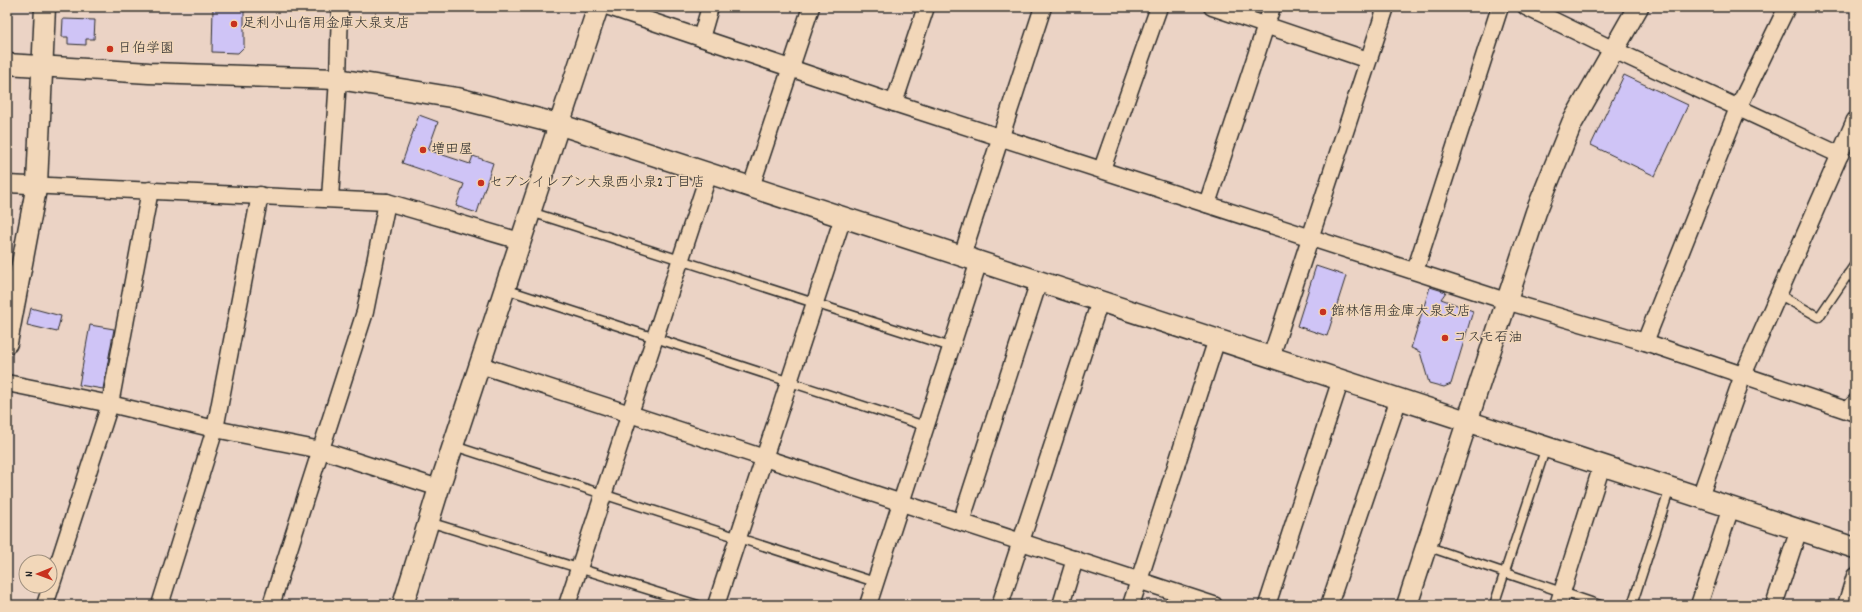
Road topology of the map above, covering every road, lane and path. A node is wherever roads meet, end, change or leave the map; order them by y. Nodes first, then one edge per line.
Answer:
1 (45, 7) edge
2 (340, 7) edge
3 (598, 7) edge
4 (608, 7) edge
5 (710, 7) edge
6 (812, 7) edge
7 (926, 7) edge
8 (1043, 7) edge
9 (1158, 7) edge
10 (1212, 7) edge
11 (1272, 7) edge
12 (1386, 7) edge
13 (1500, 7) edge
14 (1526, 7) edge
15 (1638, 7) edge
16 (1787, 7) edge
17 (1266, 25) junction
18 (701, 38) junction
19 (1614, 50) junction
20 (1368, 60) junction
21 (7, 64) edge
22 (42, 66) junction
23 (792, 69) junction
24 (338, 79) junction
25 (894, 102) junction
26 (1738, 108) junction
27 (1855, 120) edge
28 (558, 124) junction
29 (1001, 137) junction
30 (1840, 155) junction
31 (1102, 170) junction
32 (709, 173) junction
33 (7, 184) edge
34 (37, 184) junction
35 (751, 187) junction
36 (150, 190) junction
37 (260, 195) junction
38 (330, 198) junction
39 (386, 202) junction
40 (1207, 204) junction
41 (530, 212) junction
42 (843, 217) junction
43 (1311, 238) junction
44 (520, 242) junction
45 (970, 258) junction
46 (681, 260) junction
47 (1855, 264) edge
48 (1415, 271) junction
49 (1848, 274) junction
50 (1855, 280) edge
51 (1039, 281) junction
52 (505, 289) junction
53 (1778, 294) junction
54 (1100, 301) junction
55 (1506, 301) junction
56 (815, 303) junction
57 (655, 338) junction
58 (1216, 339) junction
59 (1645, 342) junction
60 (7, 343) edge
61 (951, 347) junction
62 (1271, 357) junction
63 (480, 365) junction
64 (1743, 374) junction
65 (1341, 379) junction
66 (789, 382) junction
67 (7, 383) edge
68 (1855, 397) edge
69 (1398, 398) junction
70 (110, 404) junction
71 (1850, 411) edge
72 (630, 414) junction
73 (1466, 420) junction
74 (926, 426) junction
75 (215, 430) junction
76 (454, 446) junction
77 (1546, 447) junction
78 (321, 450) junction
79 (764, 458) junction
80 (1602, 465) junction
81 (1670, 487) junction
82 (439, 488) junction
83 (603, 494) junction
84 (1700, 497) junction
85 (901, 502) junction
86 (1730, 507) junction
87 (429, 522) junction
88 (961, 522) junction
89 (1799, 529) junction
90 (738, 538) junction
91 (1021, 542) junction
92 (1425, 545) junction
93 (1855, 548) edge
94 (1075, 559) junction
95 (579, 568) junction
96 (1505, 573) junction
97 (1855, 576) edge
98 (1139, 580) junction
99 (875, 582) junction
100 (1560, 599) edge
101 (1205, 604) edge
102 (45, 605) edge
103 (160, 605) edge
104 (271, 605) edge
105 (403, 605) edge
106 (567, 605) edge
107 (698, 605) edge
108 (716, 605) edge
109 (868, 605) edge
110 (1000, 605) edge
111 (1061, 605) edge
112 (1131, 605) edge
113 (1267, 605) edge
114 (1329, 605) edge
115 (1407, 605) edge
116 (1494, 605) edge
117 (1600, 605) edge
118 (1632, 605) edge
119 (1699, 605) edge
120 (1774, 605) edge
121 (1846, 605) edge

1 - 22 street
2 - 24 street
3 - 28 street
4 - 18 street
5 - 18 street
6 - 23 street
7 - 25 street
8 - 29 street
9 - 31 street
10 - 17 street
11 - 17 street
12 - 20 street
13 - 48 street
14 - 19 street
15 - 19 street
16 - 26 street
17 - 20 street
17 - 40 street
18 - 23 street
19 - 26 street
19 - 55 street
20 - 43 street
21 - 22 street
22 - 24 street
22 - 34 street
23 - 25 street
23 - 35 street
24 - 28 street
24 - 38 street
25 - 29 street
26 - 30 street
26 - 59 street
27 - 30 street
28 - 32 street
28 - 41 street
29 - 31 street
29 - 45 street
30 - 53 street
31 - 40 street
32 - 35 street
32 - 46 street
33 - 34 street
34 - 36 street
34 - 60 street
35 - 42 street
36 - 37 street
36 - 70 street
37 - 38 street
37 - 75 street
38 - 39 street
39 - 44 street
39 - 78 street
40 - 43 street
41 - 44 street
41 - 46 lane
42 - 45 street
42 - 56 street
43 - 48 street
43 - 62 street
44 - 52 street
45 - 51 street
45 - 61 street
46 - 56 lane
46 - 57 street
47 - 49 lane
48 - 55 street
49 - 50 lane
49 - 53 lane
51 - 54 street
51 - 88 street
52 - 57 lane
52 - 63 street
53 - 64 street
54 - 58 street
54 - 91 street
55 - 59 street
55 - 73 street
56 - 61 lane
56 - 66 street
57 - 66 lane
57 - 72 street
58 - 62 street
58 - 98 street
59 - 64 street
61 - 74 street
62 - 65 street
63 - 72 street
63 - 76 street
64 - 71 street
64 - 84 street
65 - 69 street
65 - 113 street
66 - 74 lane
66 - 79 street
67 - 70 street
68 - 71 lane
69 - 73 street
69 - 114 street
70 - 75 street
70 - 102 street
72 - 79 street
72 - 83 street
73 - 77 street
73 - 92 street
74 - 85 street
75 - 78 street
75 - 103 street
76 - 82 street
76 - 83 lane
77 - 80 street
77 - 96 lane
78 - 82 street
78 - 104 street
79 - 85 street
79 - 90 street
80 - 81 street
80 - 100 street
81 - 84 street
81 - 118 lane
82 - 87 street
83 - 90 lane
83 - 95 street
84 - 86 street
85 - 88 street
85 - 99 street
86 - 89 street
86 - 119 street
87 - 95 lane
87 - 105 street
88 - 91 street
89 - 93 street
89 - 120 street
90 - 99 lane
90 - 108 street
91 - 94 street
91 - 110 street
92 - 96 lane
92 - 115 street
94 - 98 street
94 - 111 street
95 - 106 street
95 - 107 lane
96 - 100 lane
96 - 116 lane
97 - 121 street
98 - 101 street
98 - 112 street
99 - 109 street
100 - 117 lane

